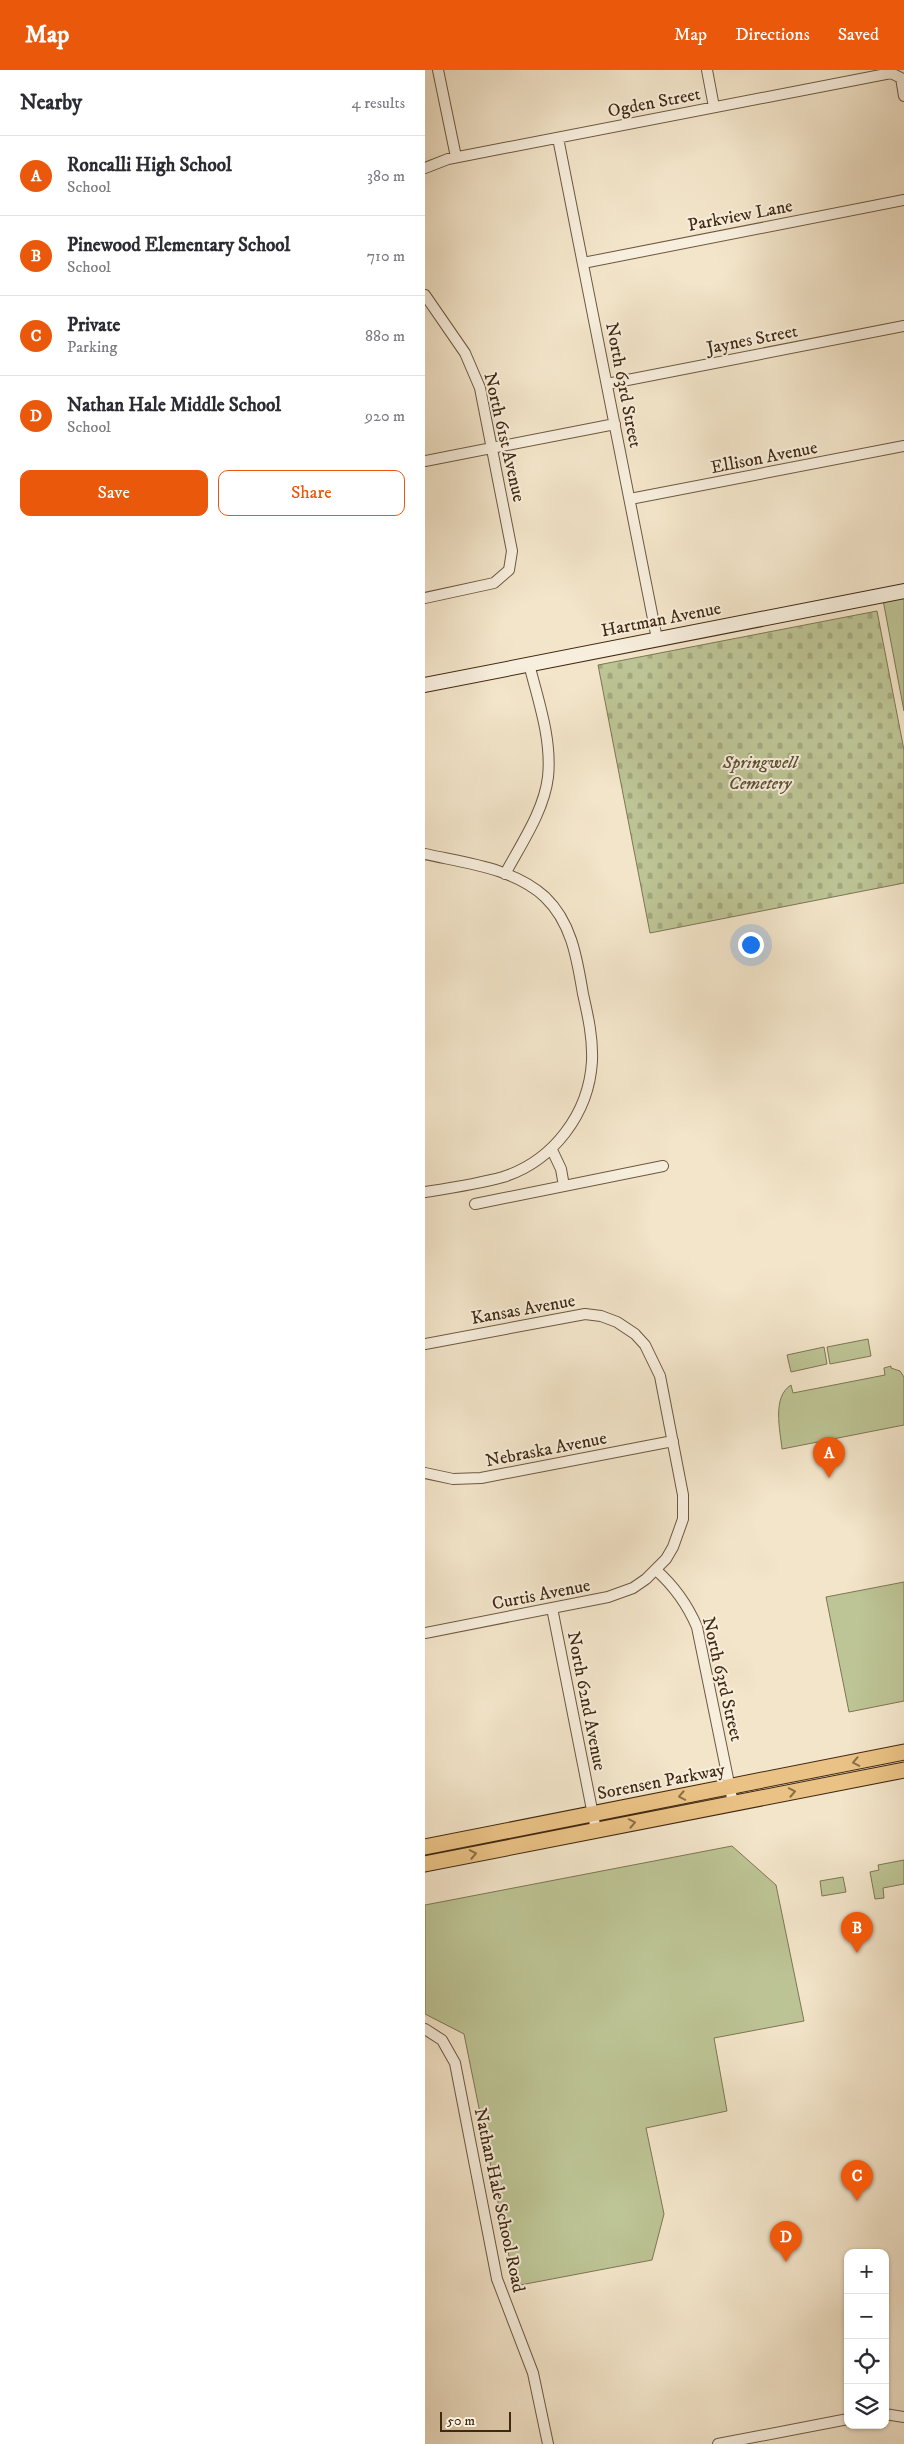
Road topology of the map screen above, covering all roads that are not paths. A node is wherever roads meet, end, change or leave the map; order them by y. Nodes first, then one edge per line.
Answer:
1 (438, 70) edge
2 (707, 70) edge
3 (904, 96) edge
4 (714, 107) junction
5 (558, 138) junction
6 (456, 157) junction
7 (425, 168) edge
8 (904, 200) edge
9 (583, 263) junction
10 (425, 295) edge
11 (904, 326) edge
12 (607, 384) junction
13 (615, 424) junction
14 (904, 446) edge
15 (493, 448) junction
16 (425, 461) edge
17 (630, 499) junction
18 (904, 591) edge
19 (425, 598) edge
20 (657, 639) junction
21 (529, 664) junction
22 (425, 685) edge
23 (425, 854) edge
24 (505, 874) junction
25 (552, 1150) junction
26 (663, 1166) dead end
27 (563, 1186) junction
28 (425, 1192) edge
29 (475, 1204) dead end
30 (425, 1344) edge
31 (673, 1441) junction
32 (425, 1473) edge
33 (656, 1570) junction
34 (552, 1608) junction
35 (425, 1633) edge
36 (904, 1752) edge
37 (904, 1770) edge
38 (730, 1787) junction
39 (733, 1803) junction
40 (593, 1814) junction
41 (596, 1830) junction
42 (425, 1847) edge
43 (425, 1864) edge
44 (425, 2029) edge
45 (889, 2414) edge
46 (904, 2416) edge
47 (844, 2420) edge
48 (548, 2444) edge
49 (718, 2444) edge

1 - 6 street
2 - 4 street
3 - 4 street, Ogden Street
4 - 5 street, Ogden Street
5 - 6 street, Ogden Street
5 - 9 street, North 63rd Street
6 - 7 street, Ogden Street
8 - 9 street, Parkview Lane
9 - 12 street, North 63rd Street
10 - 15 street, North 61st Avenue
11 - 12 street, Jaynes Street
12 - 13 street, North 63rd Street
13 - 15 street
13 - 17 street, North 63rd Street
14 - 17 street, Ellison Avenue
15 - 16 street
15 - 19 street, North 61st Avenue
17 - 20 street, North 63rd Street
18 - 20 main road, Hartman Avenue
20 - 21 main road, Hartman Avenue
21 - 22 main road, Hartman Avenue
21 - 24 street
23 - 24 street
24 - 25 street
25 - 27 street
25 - 28 street
26 - 27 street
27 - 29 street
30 - 31 street, Kansas Avenue
31 - 32 street, Nebraska Avenue
31 - 33 street
33 - 34 street, Curtis Avenue
33 - 38 street, North 63rd Street
34 - 35 street, Curtis Avenue
34 - 40 street, North 62nd Avenue
36 -> 38 main road, Sorensen Parkway
39 -> 37 main road, Sorensen Parkway
38 - 39 street, North 63rd Street
38 -> 40 main road, Sorensen Parkway
41 -> 39 main road, Sorensen Parkway
40 - 41 street, North 62nd Avenue
40 - 42 main road, Sorensen Parkway
43 -> 41 main road, Sorensen Parkway
44 - 48 street, Nathan Hale School Road
45 - 46 street
47 - 49 street

